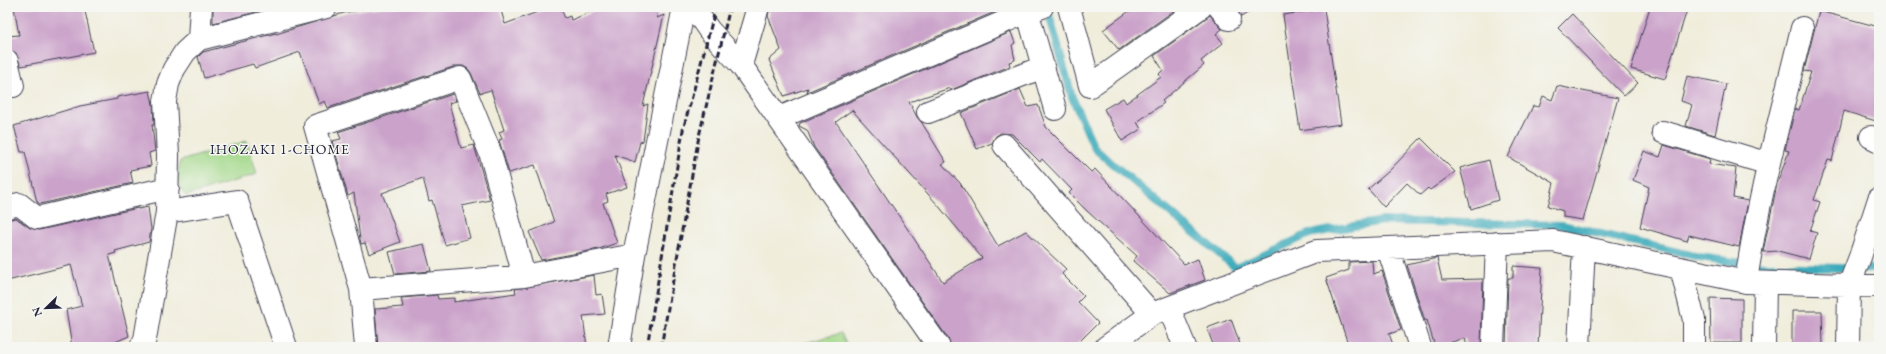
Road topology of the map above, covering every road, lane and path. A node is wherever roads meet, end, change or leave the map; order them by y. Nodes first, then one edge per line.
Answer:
1 (200, 7) edge
2 (326, 7) edge
3 (684, 7) edge
4 (693, 7) edge
5 (758, 7) edge
6 (1069, 7) edge
7 (1202, 7) edge
8 (1032, 9) edge
9 (1802, 28) dead end
10 (198, 39) junction
11 (7, 61) edge
12 (741, 65) junction
13 (1043, 67) junction
14 (13, 86) dead end
15 (1054, 109) dead end
16 (928, 112) dead end
17 (779, 118) junction
18 (1663, 132) dead end
19 (1004, 145) dead end
20 (1769, 164) junction
21 (168, 188) junction
22 (1879, 199) edge
23 (7, 207) edge
24 (167, 212) junction
25 (1497, 243) junction
26 (1584, 247) junction
27 (1388, 248) junction
28 (634, 254) junction
29 (1680, 268) junction
30 (524, 276) junction
31 (1755, 283) junction
32 (1849, 286) junction
33 (1879, 286) edge
34 (361, 289) junction
35 (1161, 311) junction
36 (141, 347) edge
37 (286, 347) edge
38 (366, 347) edge
39 (619, 347) edge
40 (939, 347) edge
41 (1106, 347) edge
42 (1185, 347) edge
43 (1420, 347) edge
44 (1493, 347) edge
45 (1579, 347) edge
46 (1694, 347) edge
47 (1764, 347) edge
48 (1848, 347) edge

1 - 10 street
2 - 10 street
3 - 28 street
4 - 12 street
5 - 12 street
6 - 7 street
8 - 13 street
8 - 17 street
9 - 20 street
10 - 21 street
11 - 14 street
12 - 17 street
13 - 15 street
13 - 16 street
17 - 40 street
18 - 20 street
19 - 35 street
20 - 31 street
21 - 23 street
21 - 24 street
22 - 32 street
24 - 36 street
24 - 37 street
25 - 26 street
25 - 27 street
25 - 44 street
26 - 29 street
26 - 45 street
27 - 35 street
27 - 43 street
28 - 30 street
28 - 39 street
29 - 31 street
29 - 46 street
30 - 34 street
30 - 34 street
31 - 32 street
31 - 47 street
32 - 33 street
32 - 48 street
34 - 38 street
35 - 41 street
35 - 42 street

